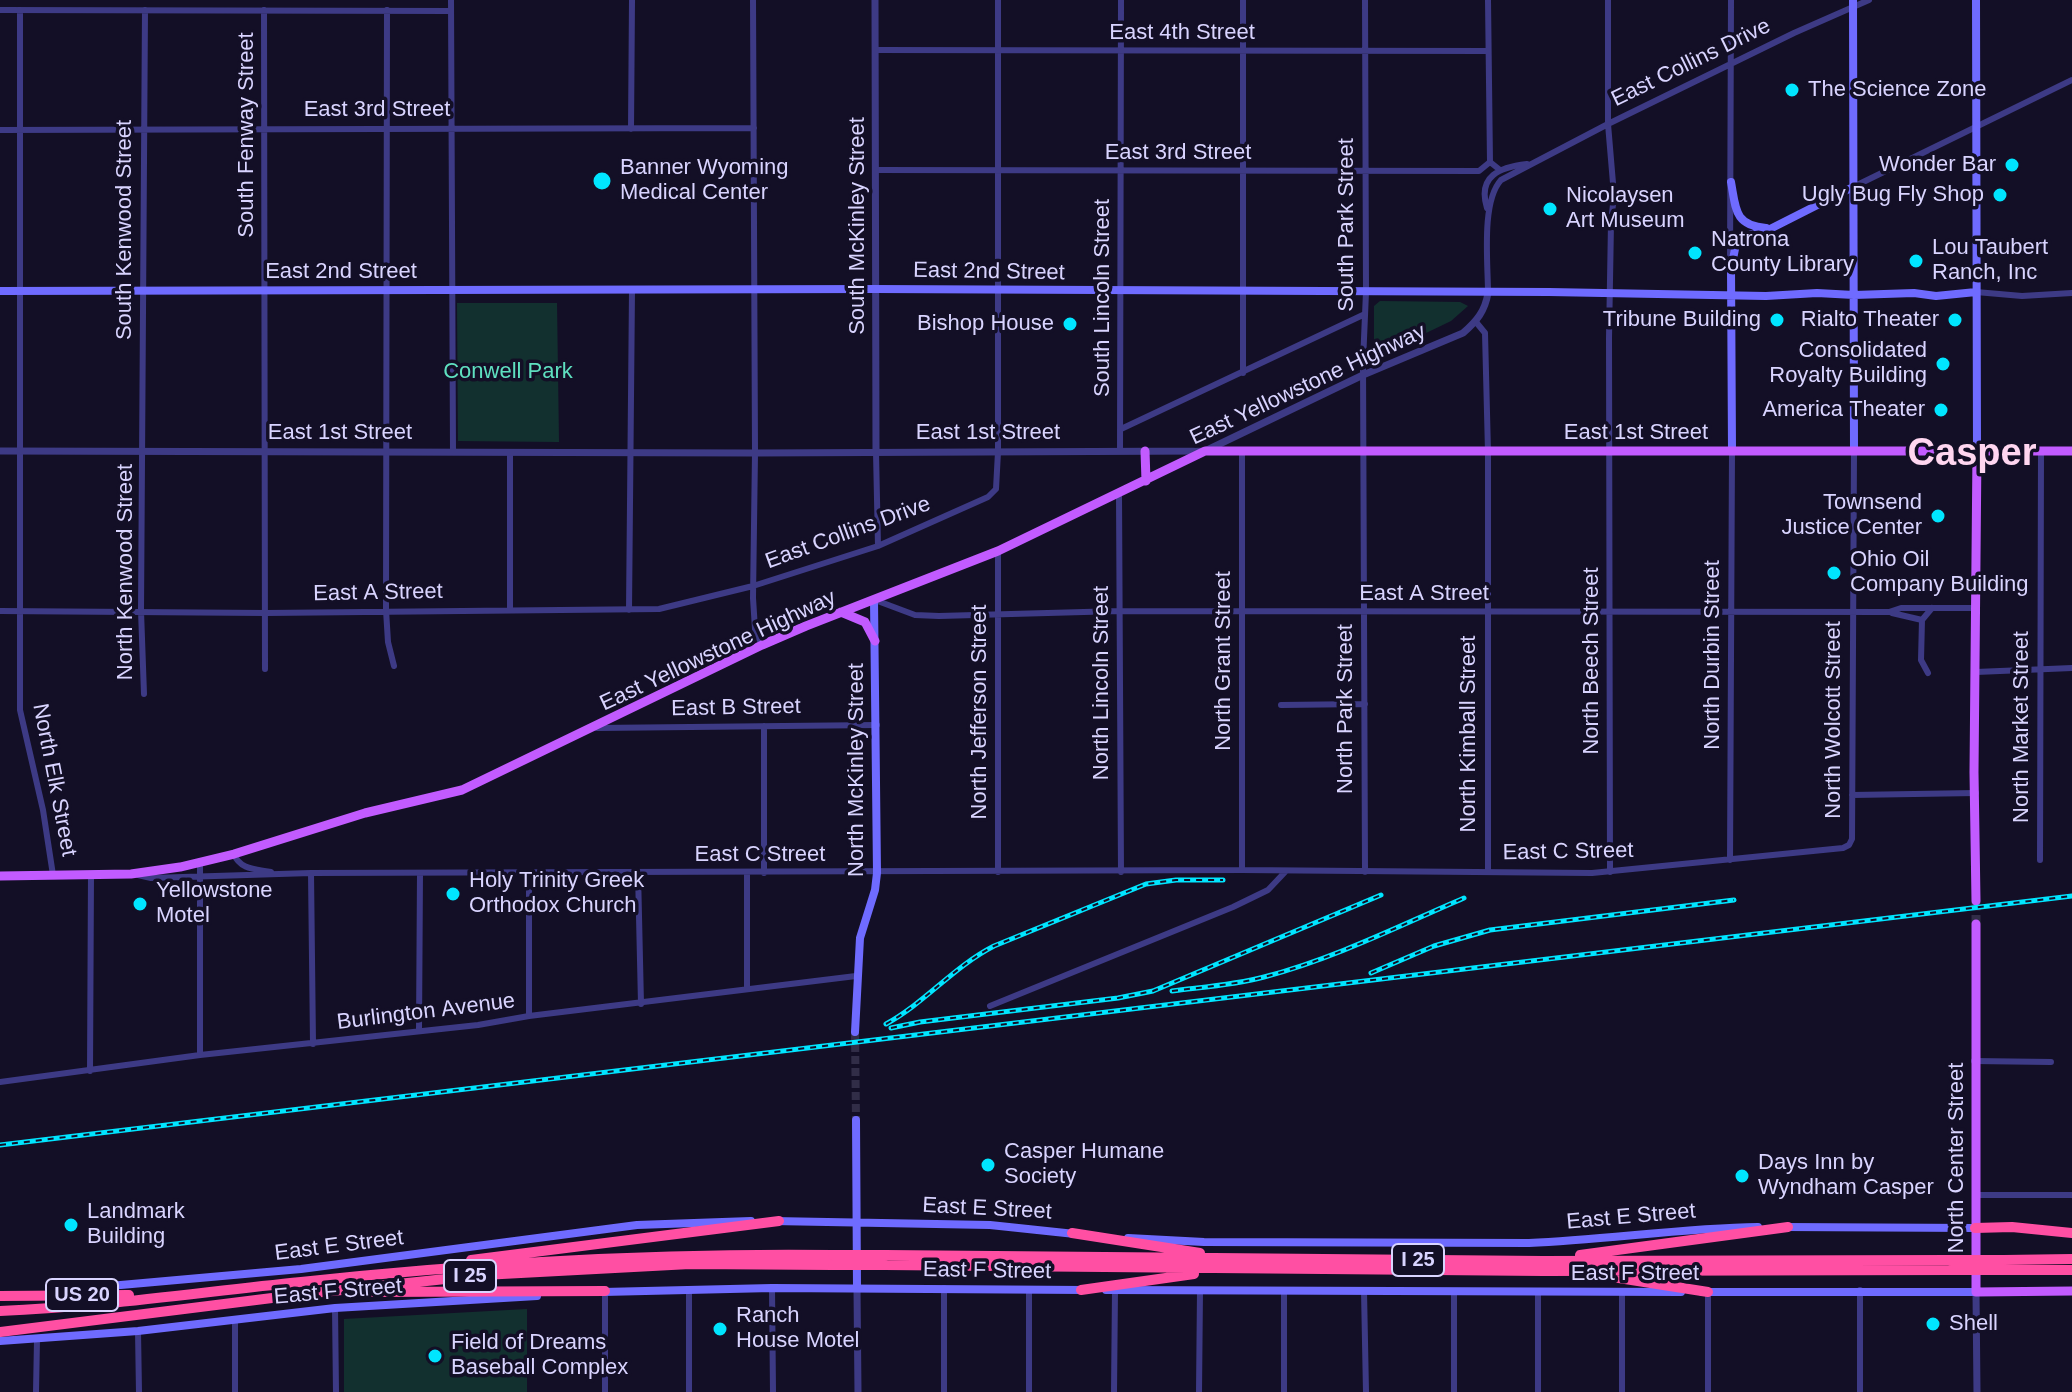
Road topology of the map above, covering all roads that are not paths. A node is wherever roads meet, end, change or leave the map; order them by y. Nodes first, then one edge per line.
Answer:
1 (451, 0) edge
2 (632, 0) edge
3 (753, 0) edge
4 (875, 0) edge
5 (998, 0) edge
6 (1121, 0) edge
7 (1243, 0) edge
8 (1365, 0) edge
9 (1488, 0) edge
10 (1608, 0) edge
11 (1731, 0) edge
12 (1869, 0) edge
13 (1976, 0) edge
14 (1853, 4) edge
15 (0, 10) edge
16 (20, 10) junction
17 (145, 10) junction
18 (264, 10) junction
19 (387, 10) junction
20 (451, 11) junction
21 (876, 50) junction
22 (998, 51) junction
23 (1121, 51) junction
24 (1243, 51) junction
25 (1487, 51) junction
26 (1364, 52) junction
27 (1731, 65) junction
28 (2072, 80) edge
29 (1608, 124) junction
30 (386, 127) junction
31 (452, 128) junction
32 (754, 128) junction
33 (1975, 128) junction
34 (264, 129) junction
35 (631, 129) junction
36 (0, 130) edge
37 (20, 130) junction
38 (143, 130) junction
39 (1490, 162) junction
40 (1531, 164) junction
41 (877, 170) junction
42 (1243, 170) junction
43 (1500, 170) junction
44 (999, 171) junction
45 (1121, 171) junction
46 (1365, 171) junction
47 (1479, 171) junction
48 (1731, 182) junction
49 (1485, 185) junction
50 (1853, 187) junction
51 (1488, 211) junction
52 (1770, 229) junction
53 (1731, 269) junction
54 (875, 289) junction
55 (142, 290) junction
56 (266, 290) junction
57 (387, 290) junction
58 (632, 290) junction
59 (754, 290) junction
60 (0, 291) edge
61 (21, 291) junction
62 (452, 291) junction
63 (999, 291) junction
64 (1121, 291) junction
65 (1243, 291) junction
66 (1366, 292) junction
67 (1976, 292) junction
68 (1488, 293) junction
69 (1609, 293) junction
70 (2072, 293) edge
71 (1730, 294) junction
72 (1854, 295) junction
73 (1365, 314) junction
74 (1476, 322) junction
75 (1243, 373) junction
76 (1363, 375) junction
77 (1121, 429) junction
78 (1977, 450) junction
79 (0, 451) edge
80 (21, 451) junction
81 (143, 451) junction
82 (265, 451) junction
83 (387, 451) junction
84 (453, 451) junction
85 (630, 451) junction
86 (1120, 451) junction
87 (1145, 451) junction
88 (1205, 451) junction
89 (1364, 451) junction
90 (1610, 451) junction
91 (1732, 451) junction
92 (1854, 451) junction
93 (2041, 451) junction
94 (2072, 451) edge
95 (510, 452) junction
96 (876, 452) junction
97 (998, 452) junction
98 (1242, 452) junction
99 (1488, 452) junction
100 (755, 453) junction
101 (1146, 481) junction
102 (1119, 495) junction
103 (878, 546) junction
104 (998, 551) junction
105 (753, 586) junction
106 (874, 600) junction
107 (1932, 608) junction
108 (1976, 608) junction
109 (386, 610) junction
110 (510, 610) junction
111 (629, 610) junction
112 (0, 611) edge
113 (141, 611) junction
114 (1120, 611) junction
115 (1610, 611) junction
116 (1731, 611) junction
117 (1852, 611) junction
118 (21, 612) junction
119 (841, 612) junction
120 (1243, 612) junction
121 (1364, 612) junction
122 (1487, 612) junction
123 (1889, 612) junction
124 (266, 613) junction
125 (999, 613) junction
126 (1922, 620) junction
127 (875, 641) junction
128 (762, 645) junction
129 (394, 666) dead end
130 (2041, 668) junction
131 (2072, 668) edge
132 (265, 669) dead end
133 (1976, 672) junction
134 (1928, 673) dead end
135 (144, 694) dead end
136 (1365, 704) junction
137 (1281, 705) dead end
138 (877, 725) junction
139 (764, 726) junction
140 (595, 728) junction
141 (1976, 793) junction
142 (1852, 795) junction
143 (1849, 845) joint
144 (234, 854) junction
145 (1730, 860) junction
146 (2040, 860) dead end
147 (200, 863) junction
148 (1242, 870) junction
149 (1286, 871) junction
150 (638, 872) junction
151 (998, 872) junction
152 (1121, 872) junction
153 (1365, 872) junction
154 (1488, 872) junction
155 (1610, 872) junction
156 (311, 873) junction
157 (420, 873) junction
158 (529, 873) junction
159 (747, 873) junction
160 (764, 873) junction
161 (877, 873) junction
162 (131, 874) junction
163 (282, 874) junction
164 (53, 875) junction
165 (91, 875) junction
166 (0, 876) edge
167 (201, 877) junction
168 (1976, 901) tunnel mouth
169 (1976, 924) tunnel mouth
170 (856, 976) junction
171 (747, 989) junction
172 (641, 1004) junction
173 (990, 1006) dead end
174 (529, 1016) junction
175 (419, 1030) junction
176 (855, 1032) tunnel mouth
177 (313, 1044) junction
178 (200, 1055) junction
179 (1974, 1061) junction
180 (2051, 1062) dead end
181 (90, 1071) junction
182 (0, 1082) edge
183 (856, 1120) tunnel mouth
184 (1975, 1195) junction
185 (2072, 1195) edge
186 (779, 1221) junction
187 (858, 1222) junction
188 (1788, 1227) junction
189 (1975, 1228) junction
190 (1072, 1233) junction
191 (2072, 1233) edge
192 (2072, 1259) edge
193 (833, 1260) junction
194 (1274, 1264) junction
195 (2004, 1265) junction
196 (1544, 1266) junction
197 (427, 1270) junction
198 (2072, 1270) edge
199 (772, 1288) junction
200 (857, 1288) junction
201 (944, 1288) junction
202 (689, 1289) junction
203 (1029, 1289) junction
204 (1081, 1290) junction
205 (1115, 1290) junction
206 (1860, 1290) junction
207 (605, 1291) junction
208 (1200, 1291) junction
209 (1284, 1291) junction
210 (1364, 1291) junction
211 (2072, 1291) edge
212 (1454, 1292) junction
213 (1622, 1292) junction
214 (1708, 1292) junction
215 (1976, 1292) junction
216 (1538, 1293) junction
217 (304, 1294) junction
218 (0, 1295) edge
219 (163, 1297) junction
220 (335, 1308) junction
221 (0, 1311) edge
222 (110, 1318) junction
223 (235, 1319) junction
224 (0, 1324) edge
225 (138, 1331) junction
226 (0, 1332) edge
227 (37, 1340) junction
228 (0, 1341) edge
229 (36, 1392) edge
230 (139, 1392) edge
231 (235, 1392) edge
232 (336, 1392) edge
233 (605, 1392) edge
234 (689, 1392) edge
235 (773, 1392) edge
236 (858, 1392) edge
237 (944, 1392) edge
238 (1029, 1392) edge
239 (1114, 1392) edge
240 (1199, 1392) edge
241 (1284, 1392) edge
242 (1366, 1392) edge
243 (1454, 1392) edge
244 (1538, 1392) edge
245 (1622, 1392) edge
246 (1708, 1392) edge
247 (1860, 1392) edge
248 (1977, 1392) edge

1 - 20 street
2 - 35 street
3 - 32 street
4 - 21 street, South McKinley Street
5 - 22 street
6 - 23 street, South Lincoln Street
7 - 24 street
8 - 26 street, South Park Street
9 - 25 street
10 - 29 street, North Beech Street
11 - 27 street
12 - 14 street, East Collins Drive
13 - 33 main road
14 - 27 street, East Collins Drive
14 - 50 main road
15 - 16 street
16 - 17 street
16 - 37 street, North Elk Street
17 - 18 street
17 - 38 street, South Kenwood Street
18 - 19 street
18 - 34 street, South Fenway Street
19 - 20 street
19 - 30 street
20 - 31 street
21 - 22 street, East 4th Street
21 - 41 street, South McKinley Street
22 - 23 street, East 4th Street
22 - 44 street
23 - 24 street, East 4th Street
23 - 45 street, South Lincoln Street
24 - 26 street, East 4th Street
24 - 42 street
25 - 26 street, East 4th Street
25 - 39 street
26 - 46 street, South Park Street
27 - 29 street, East Collins Drive
27 - 48 street
28 - 33 street
29 - 40 street, East Collins Drive
29 - 69 street, North Beech Street
30 - 31 street, East 3rd Street
30 - 34 street, East 3rd Street
30 - 57 street
31 - 35 street, East 3rd Street
31 - 62 street
32 - 35 street, East 3rd Street
32 - 59 street
33 - 50 street
33 - 67 main road
34 - 38 street, East 3rd Street
34 - 56 street, South Fenway Street
36 - 37 street, East 3rd Street
37 - 38 street, East 3rd Street
37 - 61 street, North Elk Street
38 - 55 street, South Kenwood Street
39 - 43 street
39 - 47 street
40 - 43 street, East Collins Drive
40 - 51 street, East Collins Drive
41 - 44 street, East 3rd Street
41 - 54 street, South McKinley Street
42 - 45 street, East 3rd Street
42 - 46 street, East 3rd Street
42 - 65 street
43 - 49 street
44 - 45 street, East 3rd Street
44 - 63 street
45 - 64 street, South Lincoln Street
46 - 47 street, East 3rd Street
46 - 66 street, South Park Street
47 - 49 street
48 - 52 main road
48 - 53 street
49 - 51 street
50 - 52 main road
50 - 72 main road
51 - 68 street
52 - 53 main road
53 - 71 main road
54 - 59 main road, East 2nd Street
54 - 63 main road, East 2nd Street
54 - 96 street, South McKinley Street
55 - 56 main road, East 2nd Street
55 - 61 main road, East 2nd Street
55 - 81 street, South Kenwood Street
56 - 57 main road, East 2nd Street
56 - 82 street, South Fenway Street
57 - 62 main road, East 2nd Street
57 - 83 street
58 - 59 main road, East 2nd Street
58 - 62 main road, East 2nd Street
58 - 85 street
59 - 100 street
60 - 61 main road, East 2nd Street
61 - 80 street, North Elk Street
62 - 84 street
63 - 64 main road, East 2nd Street
63 - 97 street
64 - 65 main road, East 2nd Street
64 - 77 street, South Lincoln Street
65 - 66 main road, East 2nd Street
65 - 75 street
66 - 68 main road, East 2nd Street
66 - 73 street, South Park Street
67 - 70 street
67 - 72 main road, East 2nd Street
67 - 78 main road
68 - 69 main road, East 2nd Street
68 - 74 street
69 - 71 main road, East 2nd Street
69 - 90 street, North Beech Street
71 - 72 main road, East 2nd Street
71 - 91 main road
72 - 92 main road
73 - 75 street
73 - 76 street, South Park Street
74 - 76 street, East Yellowstone Highway
74 - 99 street, North Kimball Street
75 - 77 street
76 - 88 street, East Yellowstone Highway
76 - 89 street, South Park Street
77 - 86 street, South Lincoln Street
78 - 92 main road, East 1st Street
78 - 93 main road, East 1st Street
78 - 108 main road
79 - 80 street, East 1st Street
80 - 81 street, East 1st Street
80 - 118 street, North Elk Street
81 - 82 street, East 1st Street
81 - 113 street, North Kenwood Street
82 - 83 street, East 1st Street
82 - 124 street, South Fenway Street
83 - 84 street, East 1st Street
83 - 109 street
84 - 95 street, East 1st Street
85 - 95 street, East 1st Street
85 - 100 street, East 1st Street
85 - 111 street
86 - 87 street, East 1st Street
86 - 97 street, East 1st Street
87 - 88 street, East 1st Street
87 - 101 main road
88 - 98 main road, East 1st Street
88 - 101 main road, East Yellowstone Highway
89 - 98 main road, East 1st Street
89 - 99 main road, East 1st Street
89 - 121 street, North Park Street
90 - 91 main road, East 1st Street
90 - 99 main road, East 1st Street
90 - 115 street, North Beech Street
91 - 92 main road, East 1st Street
91 - 116 street, North Durbin Street
92 - 117 street, North Wolcott Street
93 - 94 main road, East 1st Street
93 - 130 street, North Market Street
95 - 110 street
96 - 97 street, East 1st Street
96 - 100 street, East 1st Street
96 - 103 street
97 - 103 street, East Collins Drive
98 - 120 street, North Grant Street
99 - 122 street, North Kimball Street
100 - 105 street
101 - 102 main road, East Yellowstone Highway
102 - 104 main road, East Yellowstone Highway
102 - 114 street, North Lincoln Street
103 - 105 street, East Collins Drive
104 - 106 main road, East Yellowstone Highway
104 - 125 street, North Jefferson Street
105 - 111 street, East A Street
105 - 128 street
106 - 119 main road, East Yellowstone Highway
106 - 125 street, East A Street
106 - 127 main road, North McKinley Street
107 - 108 street, East A Street
107 - 123 street, East A Street
107 - 126 street
108 - 133 main road
109 - 110 street, East A Street
109 - 124 street, East A Street
109 - 129 street
110 - 111 street, East A Street
112 - 118 street, East A Street
113 - 118 street, East A Street
113 - 124 street, East A Street
113 - 135 street, North Kenwood Street
114 - 120 street, East A Street
114 - 125 street, East A Street
114 - 152 street, North Lincoln Street
115 - 116 street, East A Street
115 - 122 street, East A Street
115 - 155 street, North Beech Street
116 - 117 street, East A Street
116 - 145 street, North Durbin Street
117 - 123 street, East A Street
117 - 142 street, North Wolcott Street
118 - 164 street, North Elk Street
119 - 127 main road
119 - 128 main road, East Yellowstone Highway
120 - 121 street, East A Street
120 - 148 street, North Grant Street
121 - 122 street, East A Street
121 - 136 street, North Park Street
122 - 154 street, North Kimball Street
123 - 126 street
124 - 132 street, South Fenway Street
125 - 151 street, North Jefferson Street
126 - 134 street
127 - 138 main road, North McKinley Street
128 - 140 main road, East Yellowstone Highway
130 - 131 street
130 - 133 street
130 - 146 street, North Market Street
133 - 141 main road
136 - 137 street
136 - 153 street, North Park Street
138 - 139 street, East B Street
138 - 161 main road, North McKinley Street
139 - 140 street, East B Street
139 - 160 street
140 - 144 main road, East Yellowstone Highway
141 - 142 street
141 - 168 main road
142 - 143 street, North Wolcott Street
143 - 145 street, East C Street
144 - 147 main road, East Yellowstone Highway
144 - 163 street, East C Street
145 - 155 street, East C Street
147 - 162 main road, East Yellowstone Highway
147 - 167 street
148 - 149 street, East C Street
148 - 152 street, East C Street
149 - 153 street, East C Street
149 - 173 street
150 - 158 street, East C Street
150 - 159 street, East C Street
150 - 172 street
151 - 152 street, East C Street
151 - 161 street, East C Street
153 - 154 street, East C Street
154 - 155 street, East C Street
156 - 157 street, East C Street
156 - 163 street, East C Street
156 - 177 street
157 - 158 street, East C Street
157 - 175 street
158 - 174 street
159 - 160 street, East C Street
159 - 171 street
160 - 161 street, East C Street
161 - 170 main road, North McKinley Street
162 - 165 main road, East Yellowstone Highway
162 - 167 street, East C Street
163 - 167 street, East C Street
164 - 165 main road, East Yellowstone Highway
164 - 166 main road, East Yellowstone Highway
165 - 181 street
167 - 178 street
169 - 179 main road, North Center Street
170 - 171 street, Burlington Avenue
170 - 176 main road, North McKinley Street
171 - 172 street, Burlington Avenue
172 - 174 street, Burlington Avenue
174 - 175 street, Burlington Avenue
175 - 177 street, Burlington Avenue
177 - 178 street, Burlington Avenue
178 - 181 street, Burlington Avenue
179 - 180 street
179 - 184 main road, North Center Street
181 - 182 street, Burlington Avenue
183 - 187 main road
184 - 185 street
184 - 189 main road, North Center Street
186 - 187 main road, East E Street
186 - 197 highway
186 - 218 main road, East E Street
187 - 190 main road, East E Street
187 - 200 main road
188 - 189 main road, East E Street
188 - 190 main road, East E Street
188 - 196 highway
189 - 191 highway
189 - 215 main road, North Center Street
190 - 194 highway
192 - 195 highway, I 25
193 - 194 highway, I 25, bridge
193 - 197 highway, I 25
193 - 217 highway, I 25
194 - 196 highway, I 25
194 - 204 highway
195 - 196 highway, I 25, bridge
195 - 198 highway, I 25
196 - 214 highway
197 - 219 highway, I 25
199 - 200 main road, East F Street
199 - 202 main road, East F Street
199 - 235 street
200 - 201 main road, East F Street
200 - 236 street
201 - 203 main road, East F Street
201 - 237 street
202 - 207 main road, East F Street
202 - 234 street
203 - 204 main road, East F Street
203 - 238 street
204 - 205 main road, East F Street
205 - 208 main road, East F Street
205 - 239 street
206 - 214 main road, East F Street
206 - 215 main road, East F Street
206 - 247 street
207 - 217 highway
207 - 220 main road, East F Street
207 - 233 street
208 - 209 main road, East F Street
208 - 240 street
209 - 210 main road, East F Street
209 - 241 street
210 - 212 main road, East F Street
210 - 242 street
211 - 215 main road
212 - 216 main road, East F Street
212 - 243 street
213 - 214 main road, East F Street
213 - 216 main road, East F Street
213 - 245 street
214 - 246 street
215 - 248 street, North Center Street
216 - 244 street
217 - 222 highway, I 25
218 - 219 highway, US 20
219 - 221 highway, I 25
220 - 223 main road, East F Street
220 - 232 street
222 - 224 highway, I 25
222 - 226 highway, US 20
223 - 225 main road, East F Street
223 - 231 street
225 - 227 main road, East F Street
225 - 230 street
227 - 228 main road, East F Street
227 - 229 street

